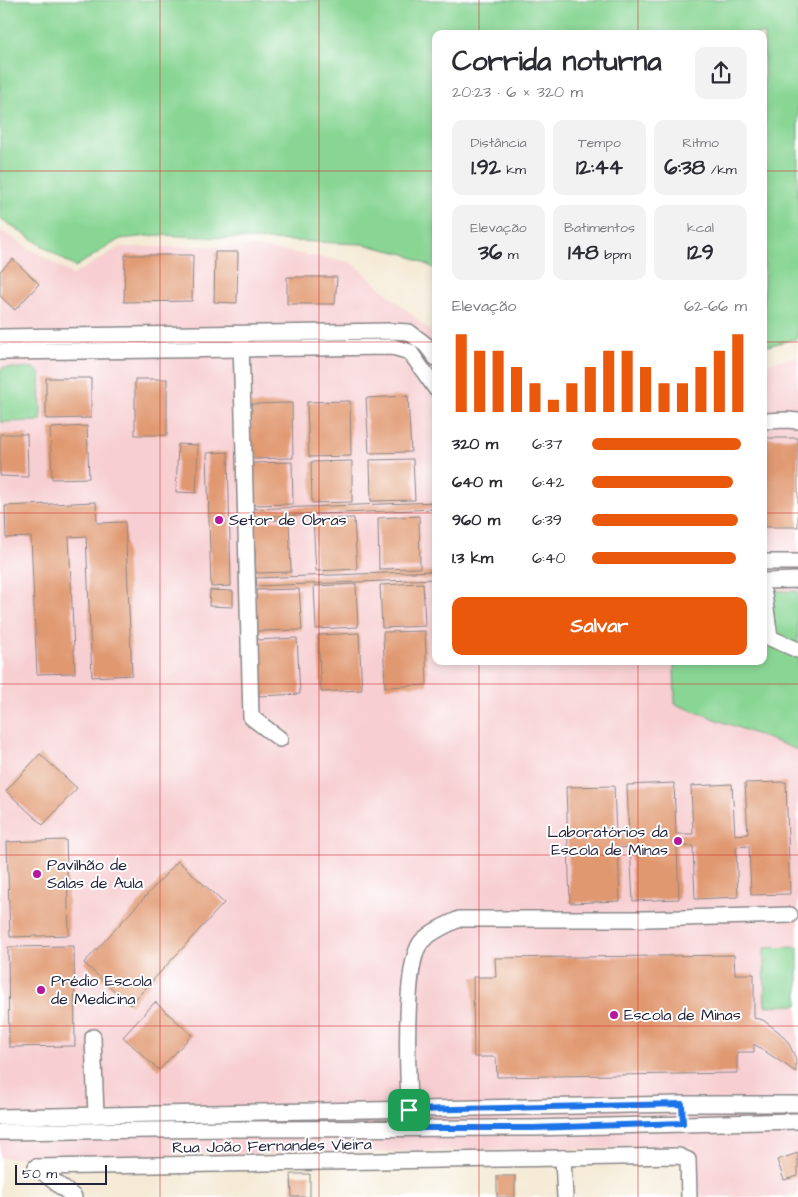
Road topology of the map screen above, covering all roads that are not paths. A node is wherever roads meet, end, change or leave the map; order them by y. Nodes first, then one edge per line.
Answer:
1 (241, 334) junction
2 (0, 337) edge
3 (242, 350) junction
4 (0, 352) edge
5 (432, 353) edge
6 (432, 383) edge
7 (767, 421) edge
8 (798, 421) edge
9 (767, 562) edge
10 (798, 562) edge
11 (798, 580) edge
12 (767, 581) edge
13 (767, 616) edge
14 (798, 650) edge
15 (280, 739) dead end
16 (790, 915) dead end
17 (93, 1038) dead end
18 (682, 1104) junction
19 (798, 1104) edge
20 (533, 1108) junction
21 (409, 1110) junction
22 (96, 1115) junction
23 (0, 1116) edge
24 (798, 1121) edge
25 (683, 1123) junction
26 (410, 1128) junction
27 (533, 1128) junction
28 (0, 1132) edge
29 (563, 1158) junction
30 (74, 1197) edge
31 (565, 1197) edge
32 (689, 1197) edge

1 - 2 street
1 - 3 street
1 - 5 street
3 - 4 street
3 - 6 street
3 - 15 street
7 - 8 street
9 - 10 street
11 - 12 street
13 - 14 street
16 - 21 street
17 - 22 street
18 - 19 street
18 - 20 street
18 - 25 street
20 - 21 street
20 - 27 street
21 - 22 street
21 - 26 street
22 - 23 street
24 - 25 street
25 - 27 street
26 - 27 street
26 - 28 street
29 - 30 street, Rua João Fernandes Vieira
29 - 31 street
29 - 32 street, Rua João Fernandes Vieira

